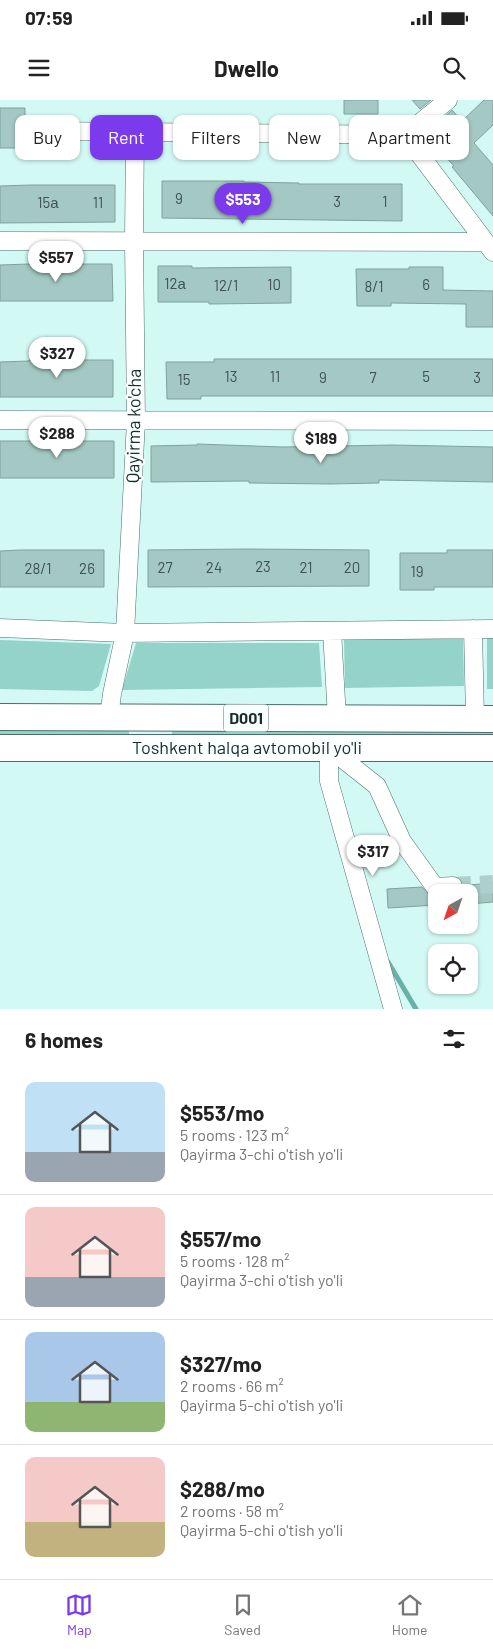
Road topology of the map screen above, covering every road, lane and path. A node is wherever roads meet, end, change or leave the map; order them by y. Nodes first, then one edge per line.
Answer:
1 (448, 100) edge
2 (430, 115) edge
3 (163, 132) edge
4 (349, 135) edge
5 (135, 160) edge
6 (423, 160) edge
7 (134, 240) junction
8 (0, 241) edge
9 (489, 247) edge
10 (0, 420) edge
11 (136, 421) junction
12 (493, 421) edge
13 (0, 628) edge
14 (493, 628) edge
15 (473, 629) junction
16 (332, 631) junction
17 (125, 633) junction
18 (0, 717) edge
19 (110, 718) junction
20 (150, 718) junction
21 (337, 718) junction
22 (484, 719) edge
23 (0, 748) edge
24 (150, 748) junction
25 (329, 748) junction
26 (493, 748) edge
27 (434, 884) edge
28 (393, 1009) edge

1 - 2 street
3 - 4 street
5 - 7 street, Qayirma ko'cha
6 - 9 street
7 - 8 street
7 - 9 street
7 - 11 street, Qayirma ko'cha
10 - 11 street
11 - 12 street
11 - 17 street, Qayirma ko'cha
13 - 17 street
14 - 15 street
15 - 16 street
15 - 22 street
16 - 17 street
16 - 21 street
17 - 19 street, Qayirma ko'cha
18 - 19 highway, Toshkent halqa avtomobil yo'li / D001
19 - 20 highway, Toshkent halqa avtomobil yo'li / D001
20 - 21 highway, Toshkent halqa avtomobil yo'li / D001
20 - 24 highway
21 - 22 highway, Toshkent halqa avtomobil yo'li / D001
23 - 24 highway, Toshkent halqa avtomobil yo'li / D001
24 - 25 highway, Toshkent halqa avtomobil yo'li / D001
25 - 26 highway, Toshkent halqa avtomobil yo'li / D001
25 - 27 street
25 - 28 street

